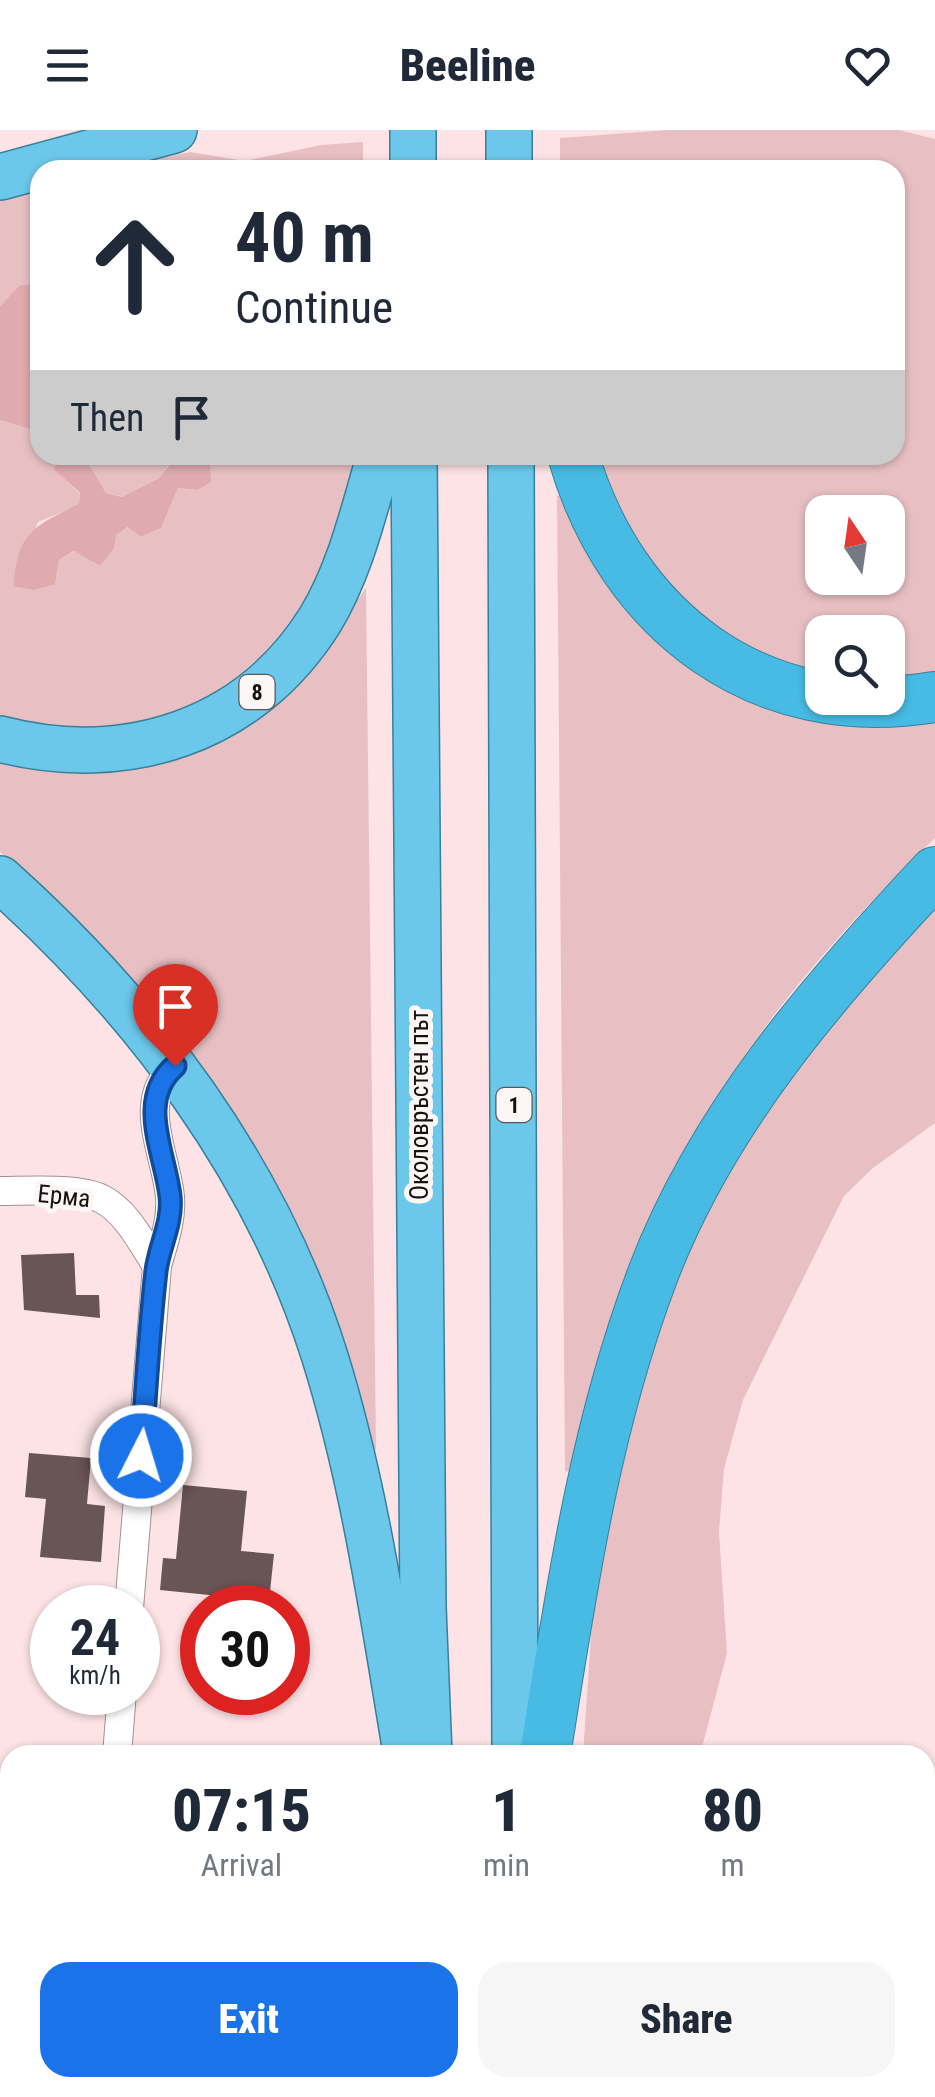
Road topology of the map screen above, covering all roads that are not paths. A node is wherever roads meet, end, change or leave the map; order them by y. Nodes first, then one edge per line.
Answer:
1 (174, 130) edge
2 (413, 130) edge
3 (509, 130) edge
4 (63, 160) edge
5 (413, 160) edge
6 (508, 160) edge
7 (30, 169) edge
8 (0, 177) edge
9 (377, 465) edge
10 (414, 465) edge
11 (511, 465) edge
12 (577, 465) edge
13 (935, 697) edge
14 (0, 739) edge
15 (935, 872) edge
16 (0, 878) edge
17 (175, 1066) junction
18 (0, 1191) edge
19 (156, 1266) junction
20 (131, 1585) edge
21 (120, 1715) edge
22 (118, 1745) edge
23 (404, 1745) edge
24 (429, 1745) edge
25 (514, 1745) edge
26 (547, 1745) edge

1 - 4 highway
2 - 5 highway
3 - 6 highway
7 - 8 highway
9 - 14 highway, 8
10 - 24 highway, Околовръстен път
11 - 25 highway, 1
12 - 13 highway
15 - 26 highway
16 - 17 highway
17 - 19 street
17 - 23 highway
18 - 19 street, Ерма
19 - 20 street
21 - 22 street

